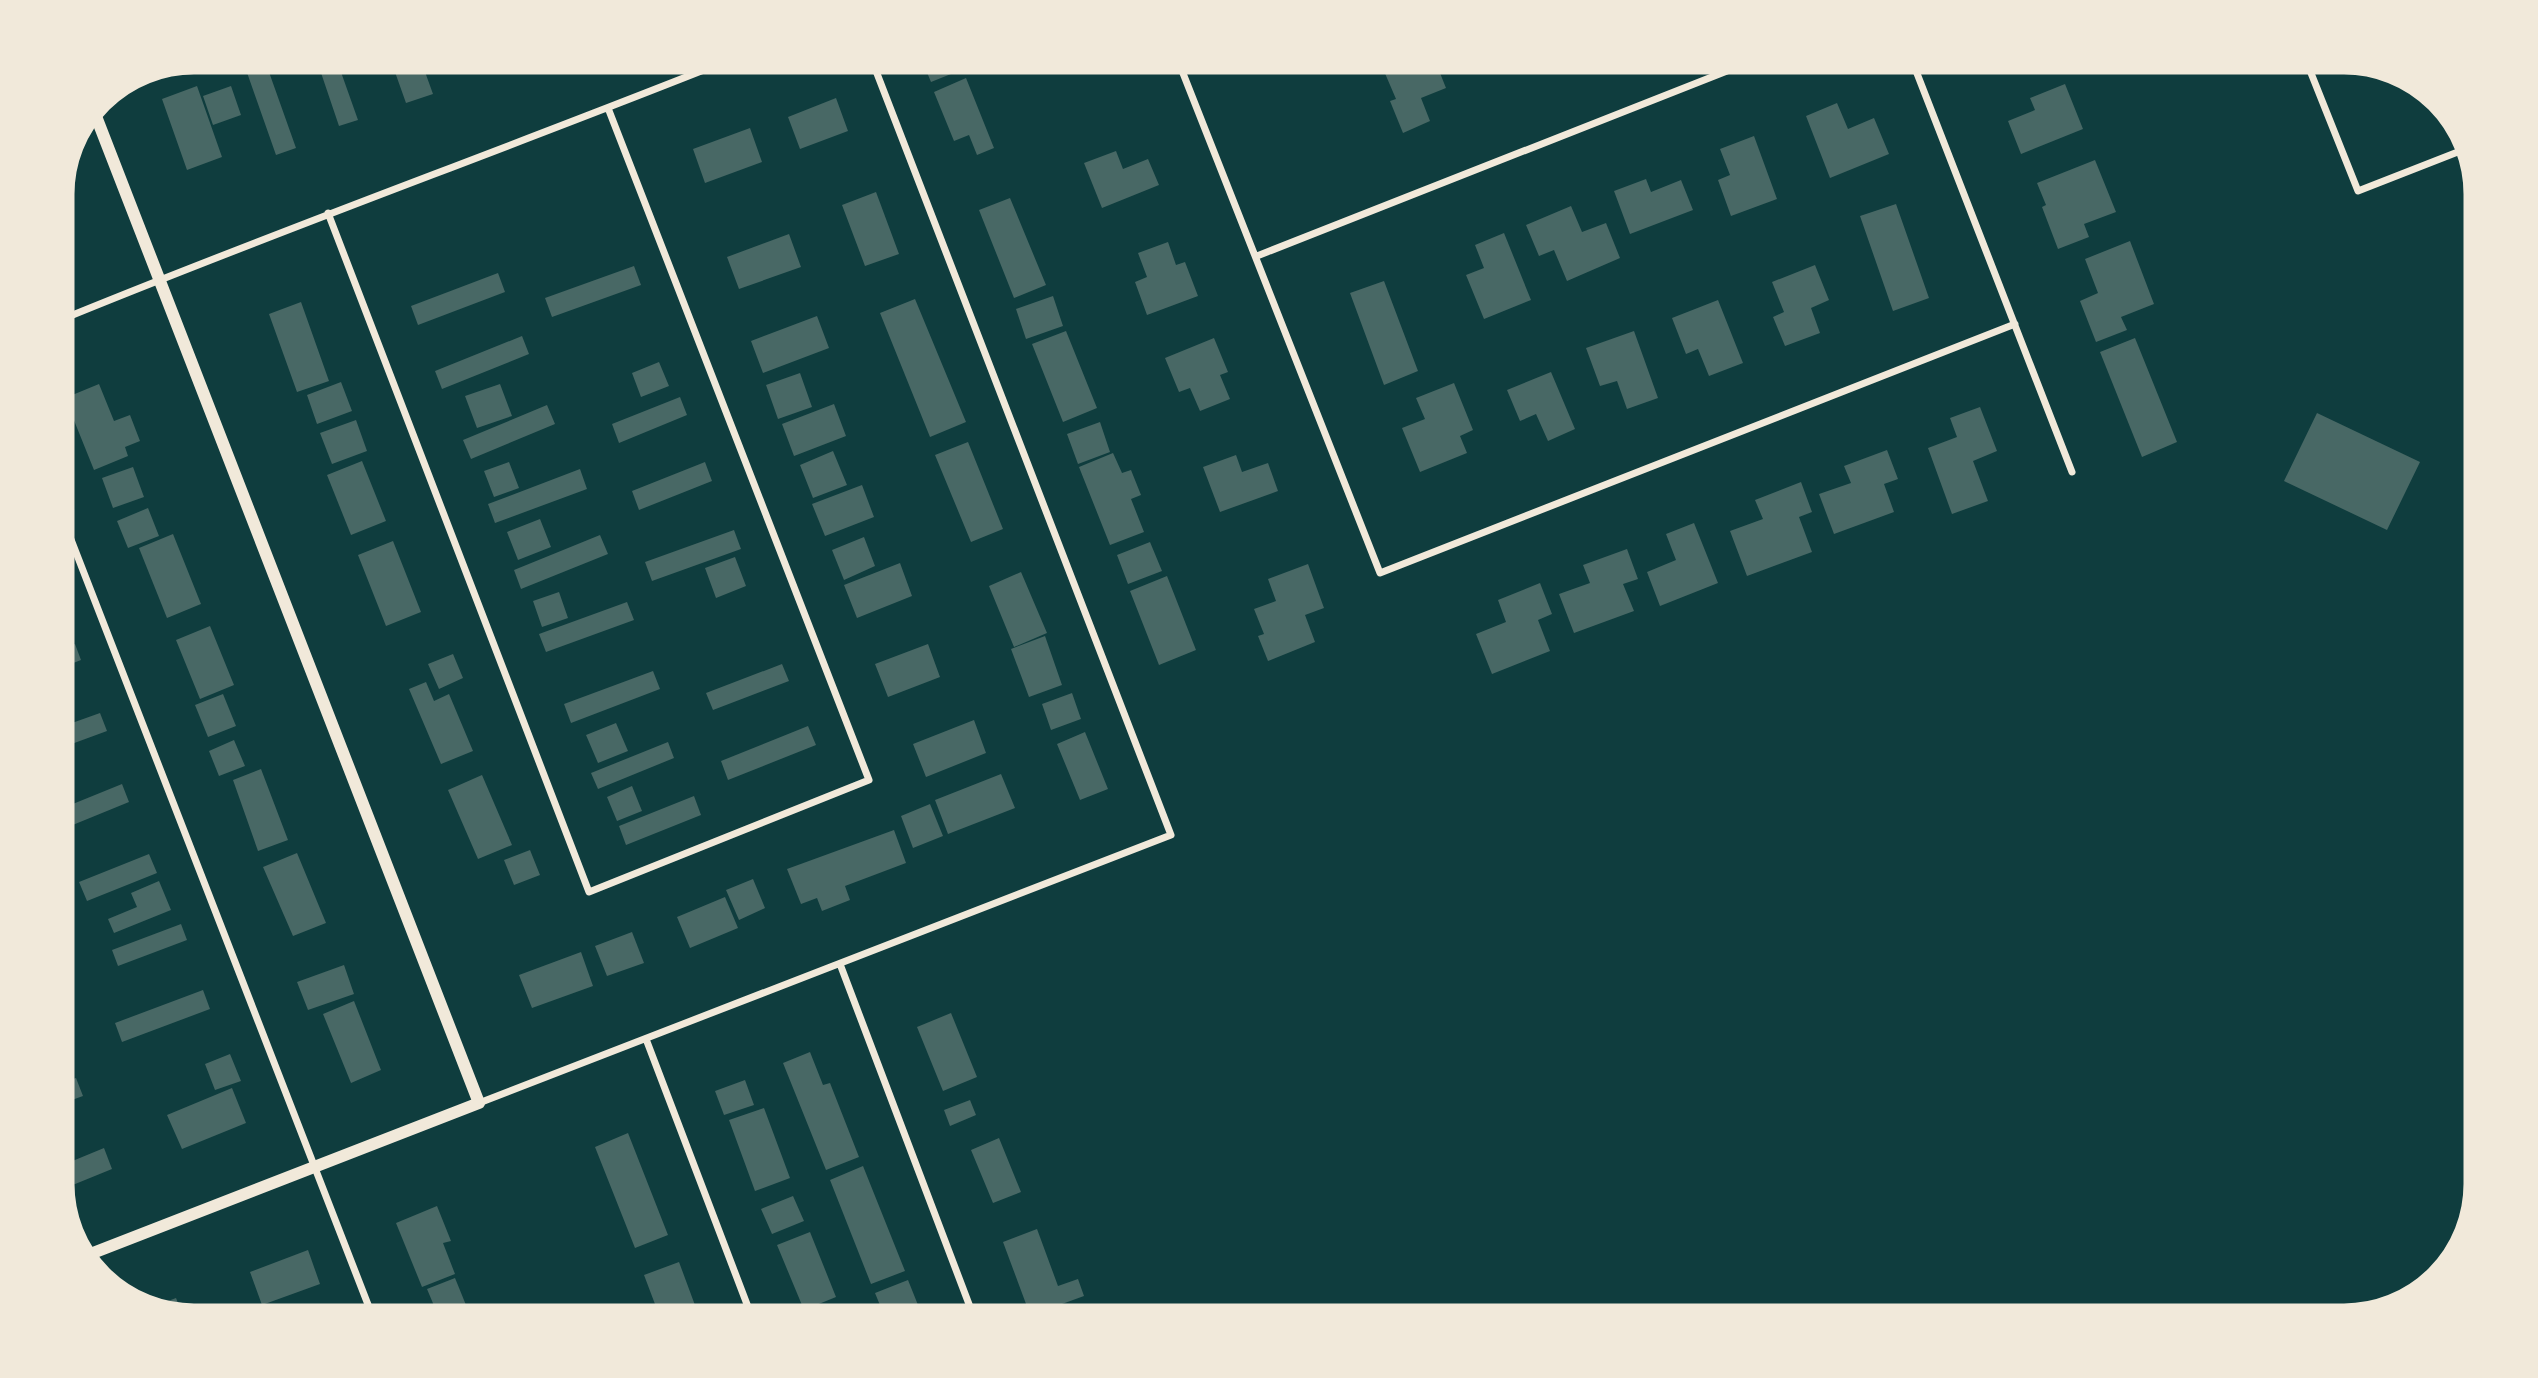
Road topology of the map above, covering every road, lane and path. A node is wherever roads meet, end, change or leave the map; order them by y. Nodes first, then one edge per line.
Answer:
1 (704, 70) edge
2 (876, 70) edge
3 (1182, 70) edge
4 (1729, 70) edge
5 (1916, 70) edge
6 (2310, 70) edge
7 (608, 108) junction
8 (96, 117) edge
9 (2460, 151) edge
10 (328, 213) junction
11 (1256, 256) junction
12 (160, 279) junction
13 (70, 316) edge
14 (2015, 324) junction
15 (2072, 472) dead end
16 (70, 537) edge
17 (840, 964) junction
18 (646, 1039) junction
19 (479, 1103) junction
20 (314, 1167) junction
21 (91, 1254) edge
22 (369, 1308) edge
23 (748, 1308) edge
24 (970, 1308) edge

1 - 7 street
2 - 17 street
3 - 11 street
4 - 11 street
5 - 14 street
6 - 9 street
7 - 10 street
7 - 10 street
8 - 12 street
10 - 12 street
11 - 14 street
12 - 13 street
12 - 19 street
14 - 15 street
16 - 20 street
17 - 18 street
17 - 24 street
18 - 19 street
18 - 23 street
19 - 20 street
20 - 21 street
20 - 22 street

